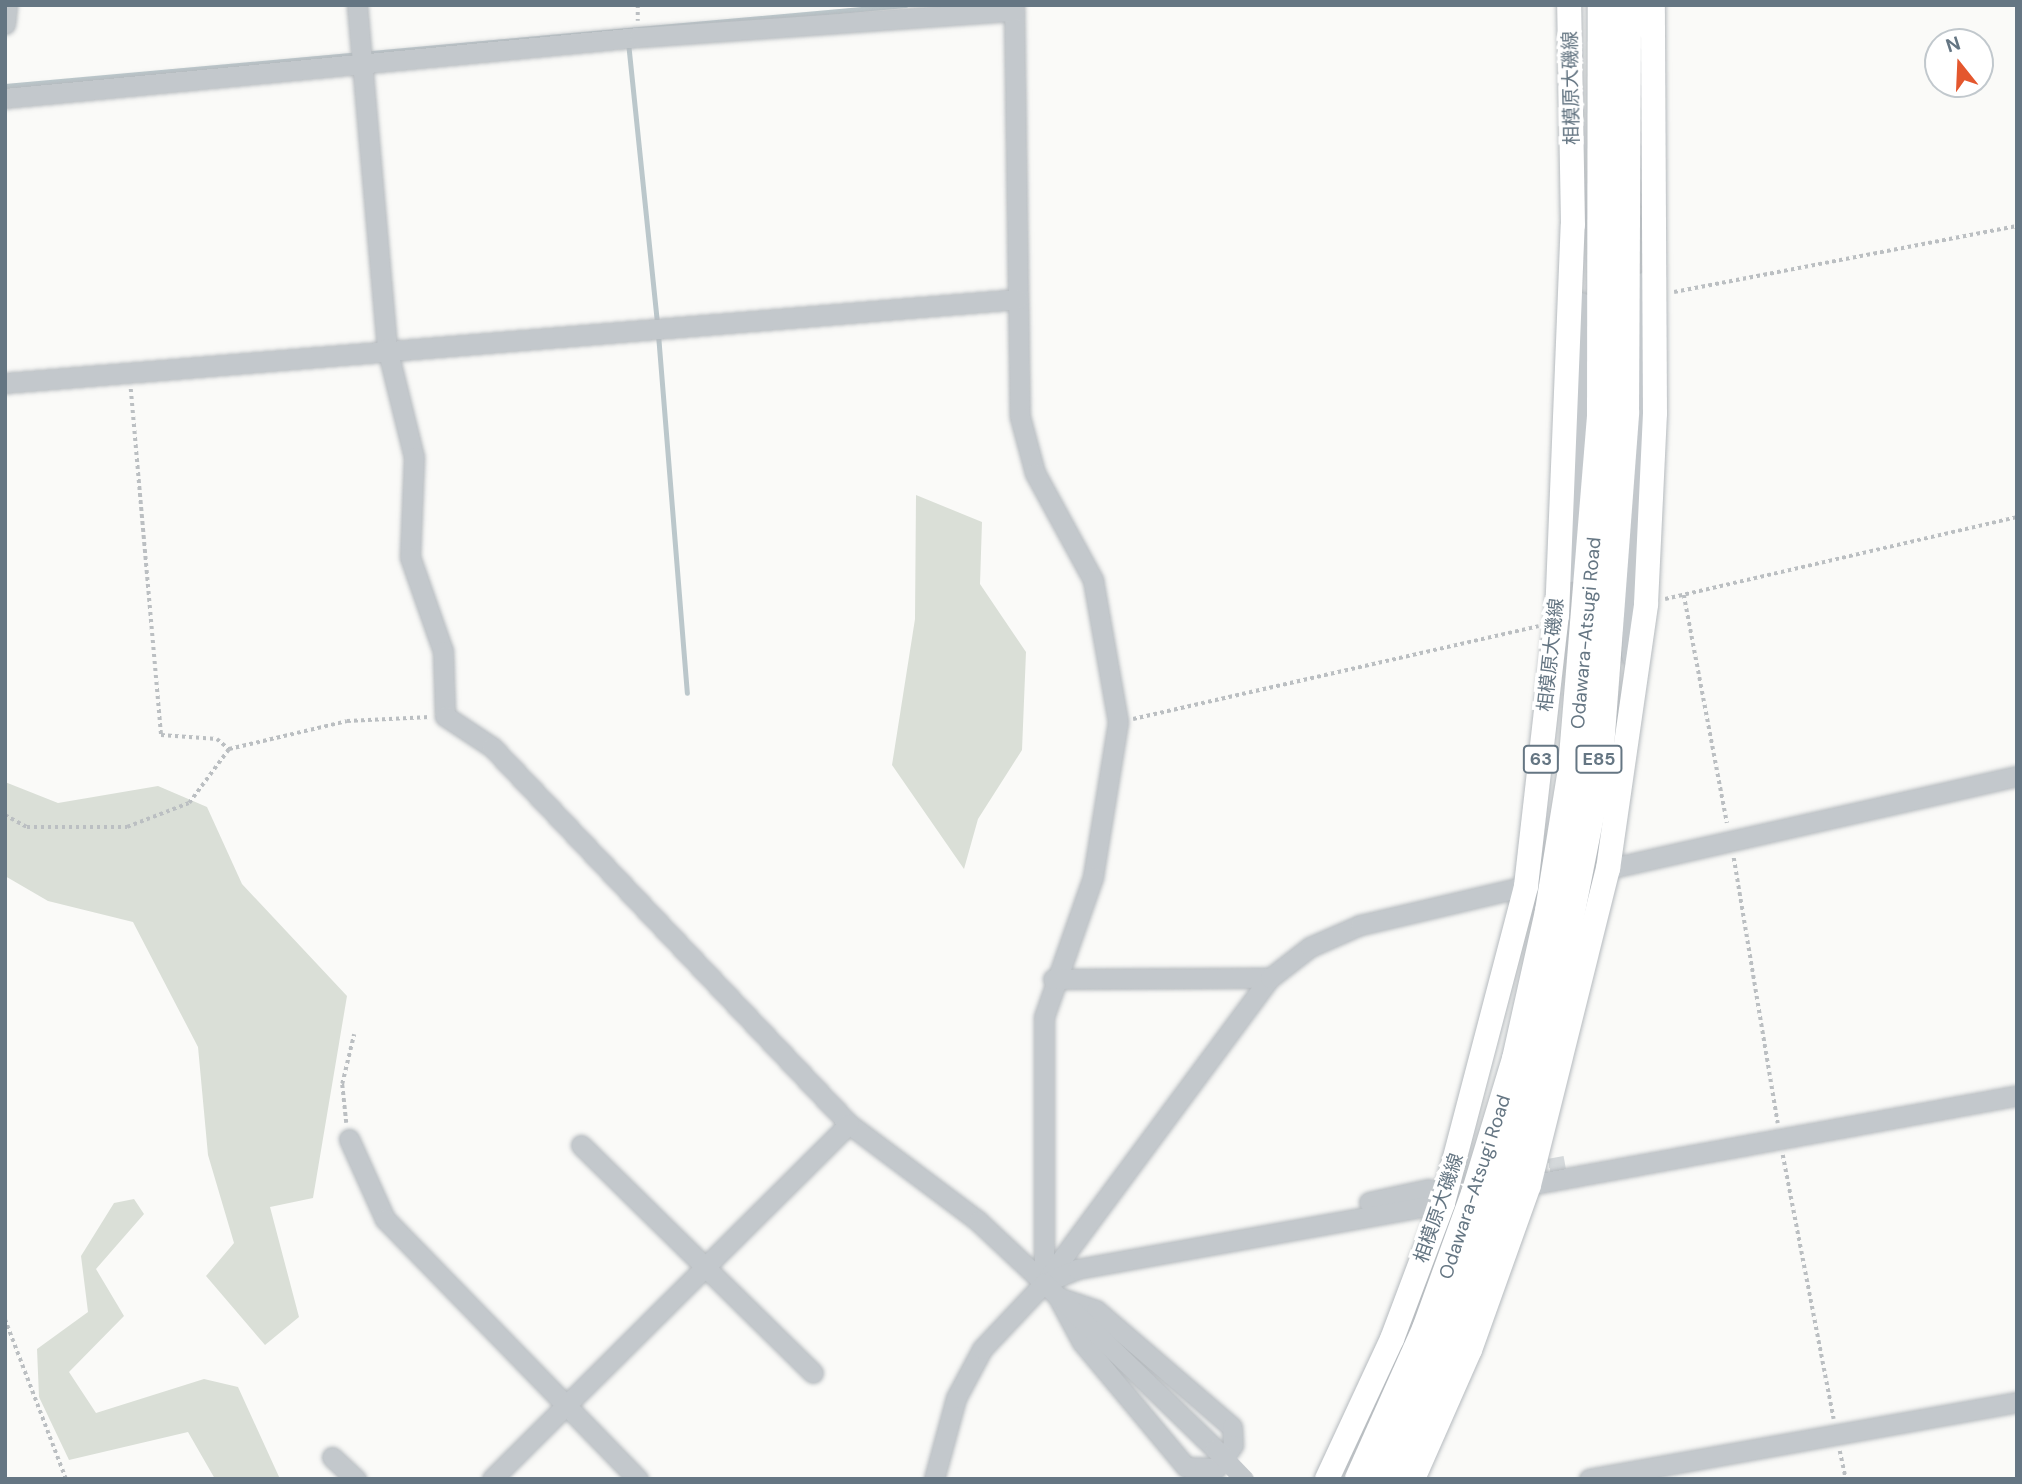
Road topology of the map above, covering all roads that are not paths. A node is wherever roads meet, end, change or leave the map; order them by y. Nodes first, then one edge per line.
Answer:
1 (7, 5) edge
2 (357, 5) edge
3 (1569, 5) edge
4 (1603, 5) edge
5 (1626, 5) edge
6 (1653, 5) edge
7 (1014, 8) edge
8 (5, 24) edge
9 (361, 64) junction
10 (5, 98) edge
11 (1653, 221) junction
12 (1573, 225) junction
13 (1018, 299) junction
14 (387, 348) junction
15 (5, 383) edge
16 (1636, 670) junction
17 (1546, 705) junction
18 (2017, 776) edge
19 (1608, 869) junction
20 (1526, 886) junction
21 (1270, 978) junction
22 (1053, 979) junction
23 (2017, 1095) edge
24 (849, 1124) junction
25 (349, 1139) road end
26 (580, 1145) dead end
27 (1700, 1150) junction
28 (1564, 1165) tunnel mouth
29 (1529, 1185) junction
30 (1436, 1196) junction
31 (707, 1266) junction
32 (1051, 1290) junction
33 (813, 1373) dead end
34 (2017, 1402) edge
35 (565, 1407) junction
36 (332, 1457) dead end
37 (356, 1479) edge
38 (492, 1479) edge
39 (638, 1479) edge
40 (934, 1479) edge
41 (1244, 1479) edge
42 (1327, 1479) edge
43 (1360, 1479) edge
44 (1385, 1479) edge
45 (1413, 1479) edge
46 (1589, 1479) edge

1 - 8 street
2 - 9 street
3 - 12 main road, 相模原大磯線 / 63
4 - 43 highway, Odawara-Atsugi Road / E85
5 - 44 highway, Odawara-Atsugi Road / E85
6 - 11 main road
7 - 9 street
7 - 13 street
9 - 10 street
9 - 14 street
11 - 16 main road
11 - 16 street
12 - 17 main road, 相模原大磯線 / 63
12 - 17 street
13 - 14 street
13 - 22 street
14 - 15 street
14 - 24 street
16 - 19 main road
17 - 20 main road, 相模原大磯線 / 63
18 - 19 street
19 - 29 main road
20 - 21 street
20 - 30 main road, 相模原大磯線 / 63
21 - 22 street
21 - 32 street
22 - 32 street
23 - 27 street
24 - 31 street
24 - 32 street
25 - 35 street
26 - 31 street
27 - 28 street
27 - 29 street
29 - 45 main road
30 - 32 street
30 - 42 main road, 相模原大磯線 / 63
31 - 33 street
31 - 35 street
32 - 32 street
32 - 40 street
32 - 41 street, bridge
34 - 46 street
35 - 38 street
35 - 39 street
36 - 37 street

